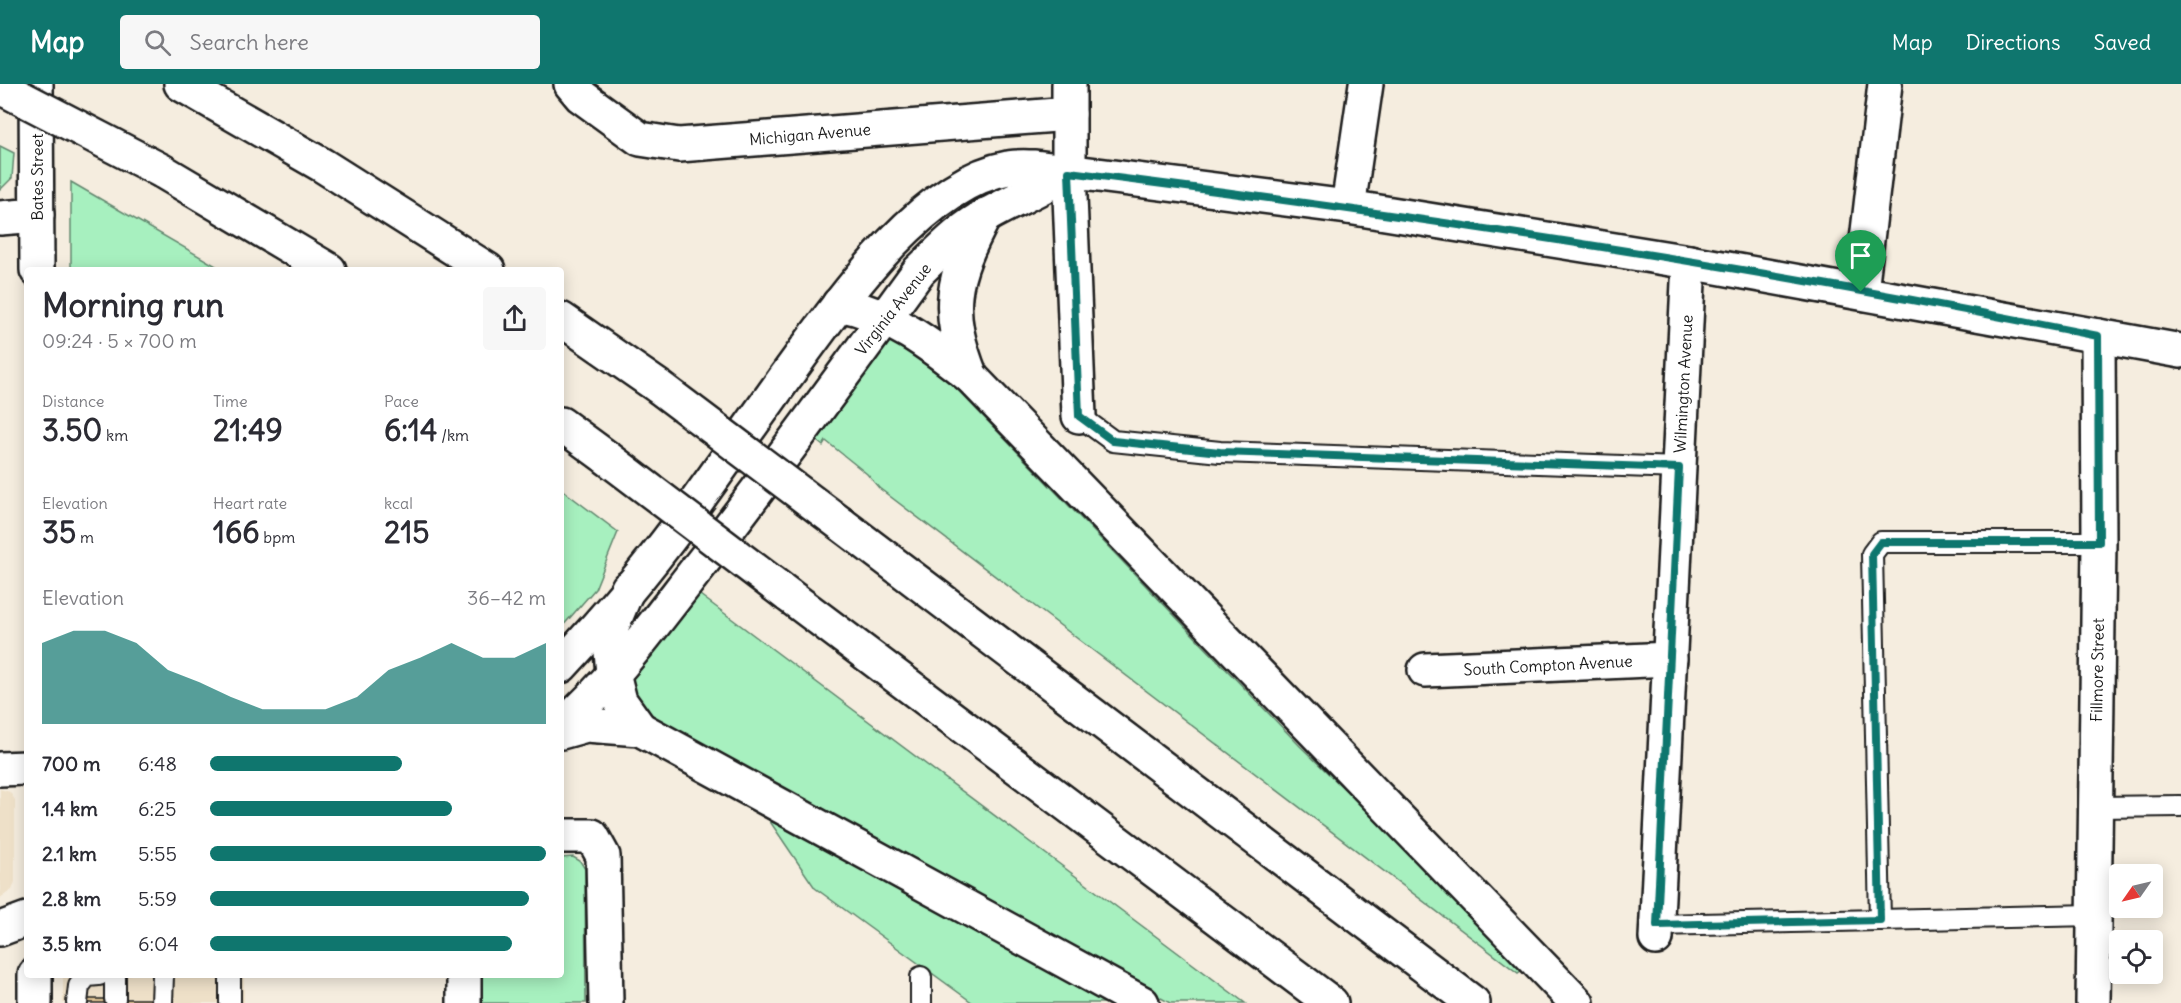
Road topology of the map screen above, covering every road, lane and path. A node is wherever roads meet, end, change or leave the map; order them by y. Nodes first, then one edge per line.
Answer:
1 (36, 84) edge
2 (181, 84) edge
3 (571, 84) edge
4 (1366, 84) edge
5 (1885, 84) edge
6 (0, 87) edge
7 (1069, 99) edge
8 (1069, 172) junction
9 (1348, 207) junction
10 (37, 215) junction
11 (985, 215) junction
12 (0, 218) edge
13 (1689, 262) junction
14 (37, 267) edge
15 (324, 267) edge
16 (483, 267) edge
17 (1861, 292) junction
18 (839, 304) junction
19 (885, 318) junction
20 (564, 321) edge
21 (2098, 336) junction
22 (2181, 351) edge
23 (971, 377) junction
24 (1079, 416) joint
25 (564, 426) edge
26 (1679, 468) junction
27 (2099, 542) junction
28 (628, 588) junction
29 (1670, 659) junction
30 (564, 663) edge
31 (1425, 670) dead end
32 (613, 673) junction
33 (564, 724) edge
34 (640, 729) junction
35 (564, 731) edge
36 (24, 768) edge
37 (0, 769) edge
38 (2181, 806) edge
39 (2096, 807) junction
40 (564, 836) edge
41 (2094, 915) junction
42 (24, 920) edge
43 (1880, 920) junction
44 (0, 929) edge
45 (1657, 931) joint
46 (921, 977) dead end
47 (35, 978) edge
48 (85, 978) edge
49 (115, 978) edge
50 (163, 978) edge
51 (230, 978) edge
52 (464, 978) edge
53 (116, 999) dead end
54 (35, 1003) edge
55 (77, 1003) edge
56 (162, 1003) edge
57 (230, 1003) edge
58 (464, 1003) edge
59 (606, 1003) edge
60 (921, 1003) edge
61 (1142, 1003) edge
62 (1331, 1003) edge
63 (1473, 1003) edge
64 (1577, 1003) edge
65 (2093, 1003) edge

1 - 10 main road, Bates Street
2 - 16 main road
3 - 7 main road, Michigan Avenue
4 - 9 main road
5 - 17 main road
6 - 15 main road, bridge
7 - 8 main road
8 - 9 main road
8 - 11 main road, Virginia Avenue
8 - 18 main road
8 - 24 main road
9 - 13 main road
10 - 12 main road
10 - 14 main road, Bates Street
11 - 19 main road, Virginia Avenue
11 - 23 main road
13 - 17 main road
13 - 26 main road, Wilmington Avenue
17 - 21 main road
18 - 19 main road
18 - 28 main road
19 - 23 main road
19 - 32 main road, Virginia Avenue
20 - 63 main road, bridge
21 - 22 main road
21 - 27 main road, Fillmore Street
23 - 64 main road
24 - 26 lane
25 - 62 main road, bridge
26 - 29 main road, Wilmington Avenue
27 - 39 main road, Fillmore Street
27 - 43 lane
28 - 30 main road
28 - 32 main road
29 - 31 main road, South Compton Avenue
29 - 45 main road, Wilmington Avenue
32 - 33 main road, Virginia Avenue
32 - 34 main road
34 - 35 main road
34 - 61 main road
36 - 37 main road
38 - 39 lane
39 - 41 main road, Fillmore Street
40 - 59 main road
41 - 43 lane
41 - 65 main road, Fillmore Street
42 - 44 main road
43 - 45 lane
46 - 60 lane
47 - 54 main road
48 - 55 lane
49 - 53 lane
50 - 56 lane
51 - 57 lane
52 - 58 main road

